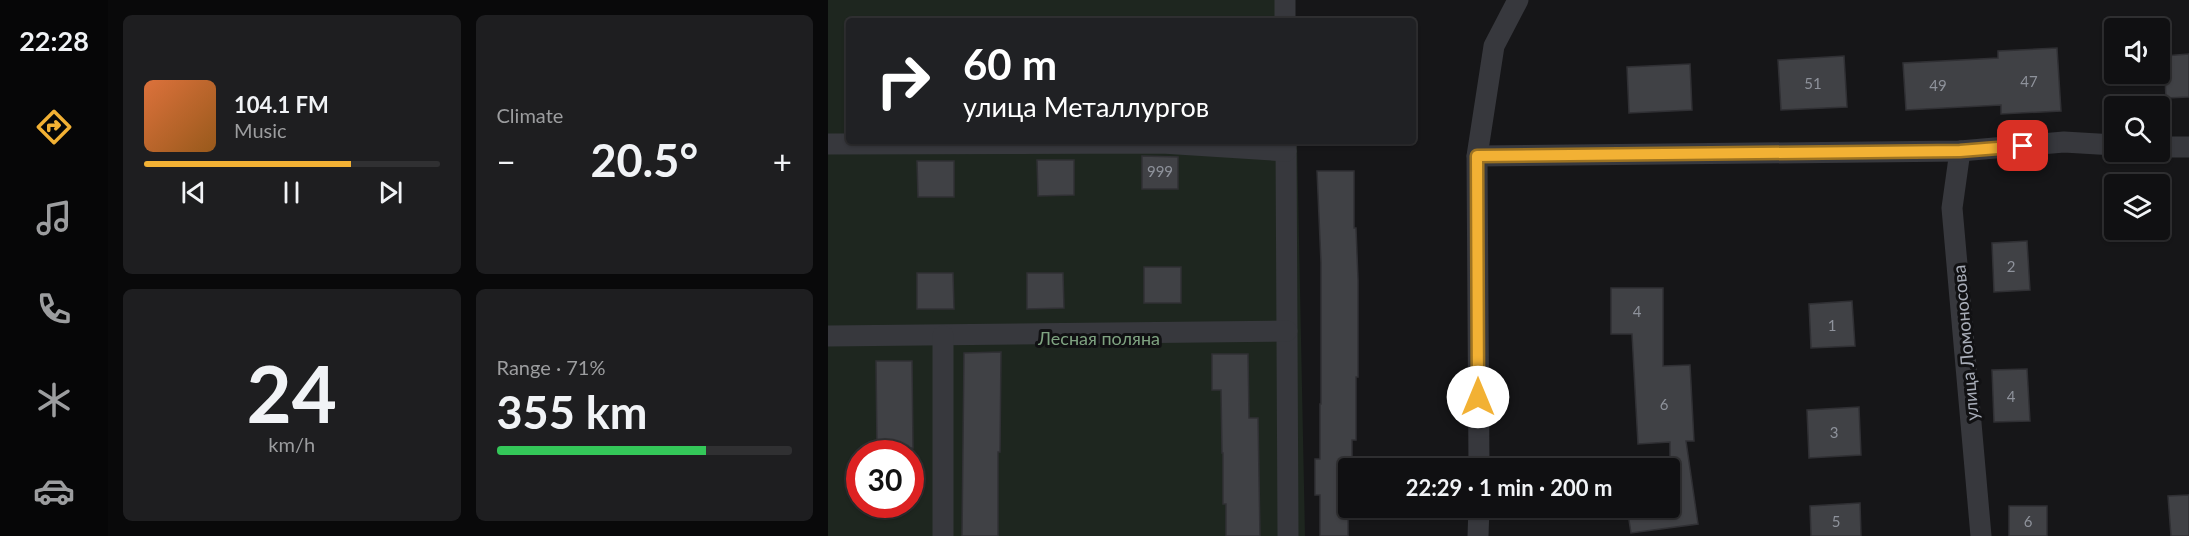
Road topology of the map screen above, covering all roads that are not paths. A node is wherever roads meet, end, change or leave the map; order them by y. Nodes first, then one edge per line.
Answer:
1 (1285, 0) edge
2 (1518, 0) edge
3 (1285, 18) edge
4 (828, 144) edge
5 (846, 144) edge
6 (1203, 144) edge
7 (2104, 144) edge
8 (1286, 146) edge
9 (2170, 147) edge
10 (2189, 147) edge
11 (1960, 151) junction
12 (1477, 156) junction
13 (1287, 331) junction
14 (828, 336) edge
15 (943, 336) junction
16 (1479, 458) edge
17 (1479, 518) edge
18 (943, 536) edge
19 (1288, 536) edge
20 (1478, 536) edge
21 (1981, 536) edge

1 - 3 street
2 - 12 street
4 - 5 street
6 - 8 street
7 - 11 street
8 - 13 street
9 - 10 street
11 - 12 street
11 - 21 street, улица Ломоносова
12 - 16 street
13 - 15 street
13 - 19 street
14 - 15 street
15 - 18 street
17 - 20 street

